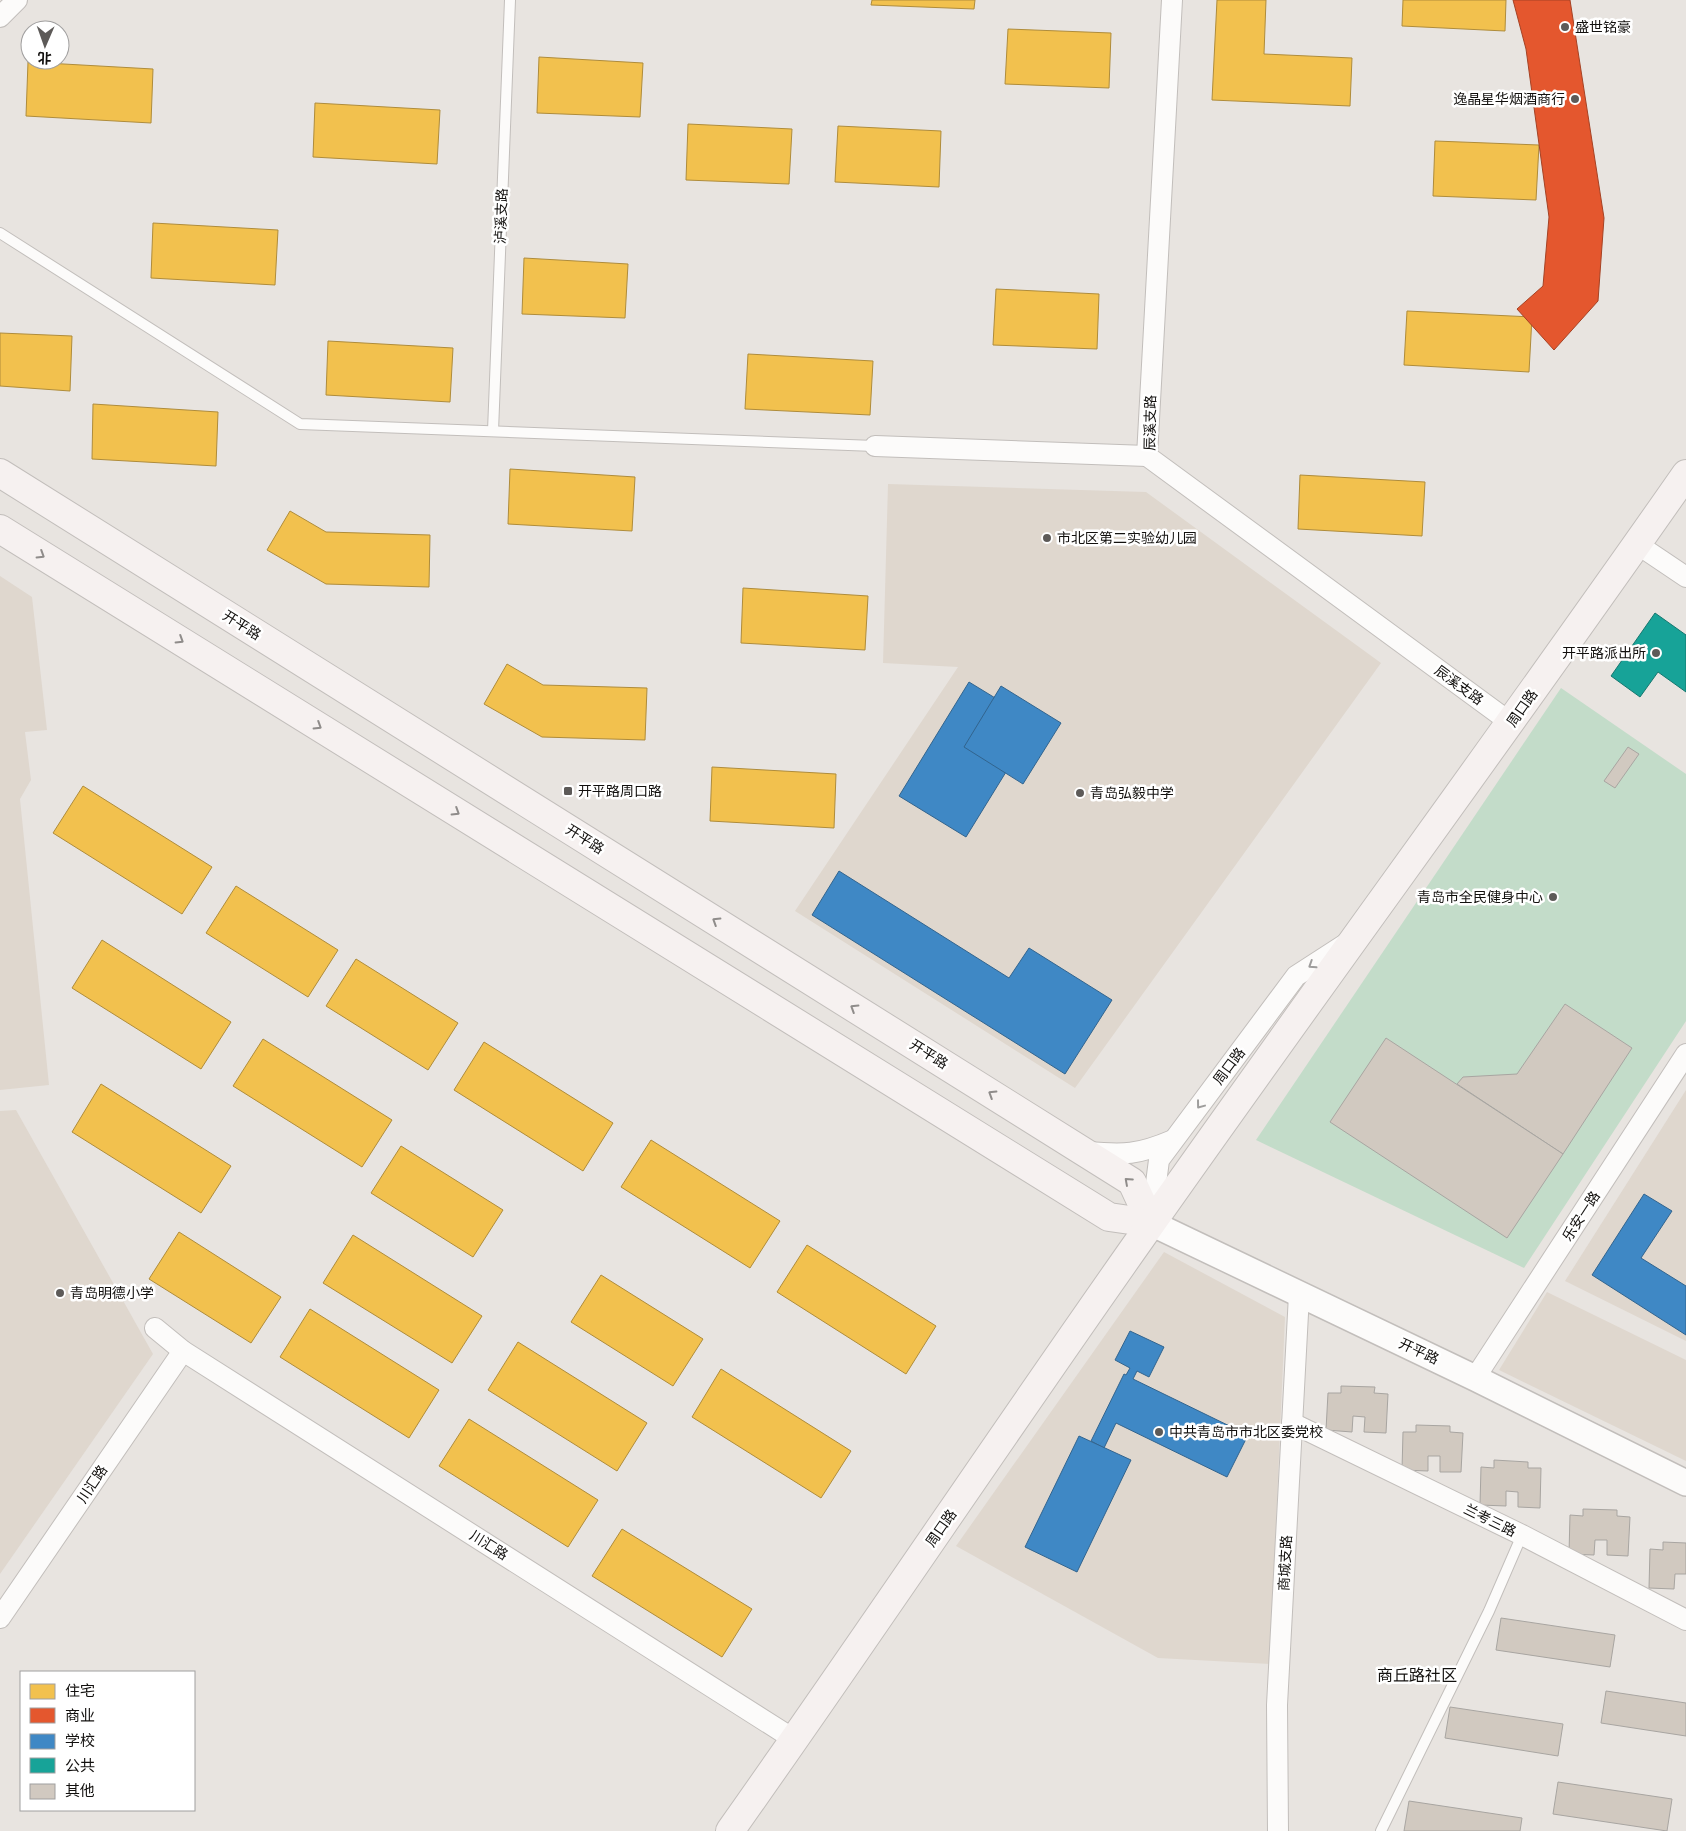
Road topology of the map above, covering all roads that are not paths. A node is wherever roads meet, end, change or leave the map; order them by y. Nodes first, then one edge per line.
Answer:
1 (17, 0) edge
2 (510, 0) edge
3 (1172, 0) edge
4 (0, 17) edge
5 (0, 233) edge
6 (493, 431) junction
7 (875, 446) joint
8 (1147, 456) junction
9 (0, 473) edge
10 (1686, 474) edge
11 (0, 529) edge
12 (1637, 544) junction
13 (1686, 577) edge
14 (1511, 723) junction
15 (1353, 939) junction
16 (1686, 1054) edge
17 (1175, 1140) junction
18 (1084, 1152) junction
19 (1151, 1223) junction
20 (1299, 1295) junction
21 (155, 1328) dead end
22 (183, 1351) junction
23 (1475, 1378) junction
24 (1292, 1423) junction
25 (1686, 1483) edge
26 (1522, 1535) junction
27 (0, 1618) edge
28 (1686, 1620) edge
29 (795, 1740) junction
30 (730, 1831) edge
31 (1278, 1831) edge
32 (1381, 1831) edge

1 - 4 street
2 - 6 lane, 泸溪支路
3 - 8 street, 辰溪支路
5 - 6 lane
6 - 7 lane
7 - 8 street
8 - 14 street, 辰溪支路
18 -> 9 main road, 开平路
10 - 12 main road, 周口路
11 -> 19 main road, 开平路
12 - 13 street
12 - 14 main road, 周口路
14 - 15 main road, 周口路
15 -> 17 street, 周口路
15 - 19 main road, 周口路
16 - 23 street, 乐安一路
17 - 18 street
17 - 19 street, 周口路
19 -> 18 main road, 开平路
19 - 20 street, 开平路
19 - 29 main road, 周口路
20 - 23 street, 开平路
20 - 24 street, 商城支路
21 - 22 street, 川汇路
22 - 27 street, 川汇路
22 - 29 street, 川汇路
23 - 25 street, 开平路
24 - 26 street, 兰考三路
24 - 31 street, 商城支路
26 - 28 street, 兰考三路
26 - 32 lane
29 - 30 main road, 周口路

